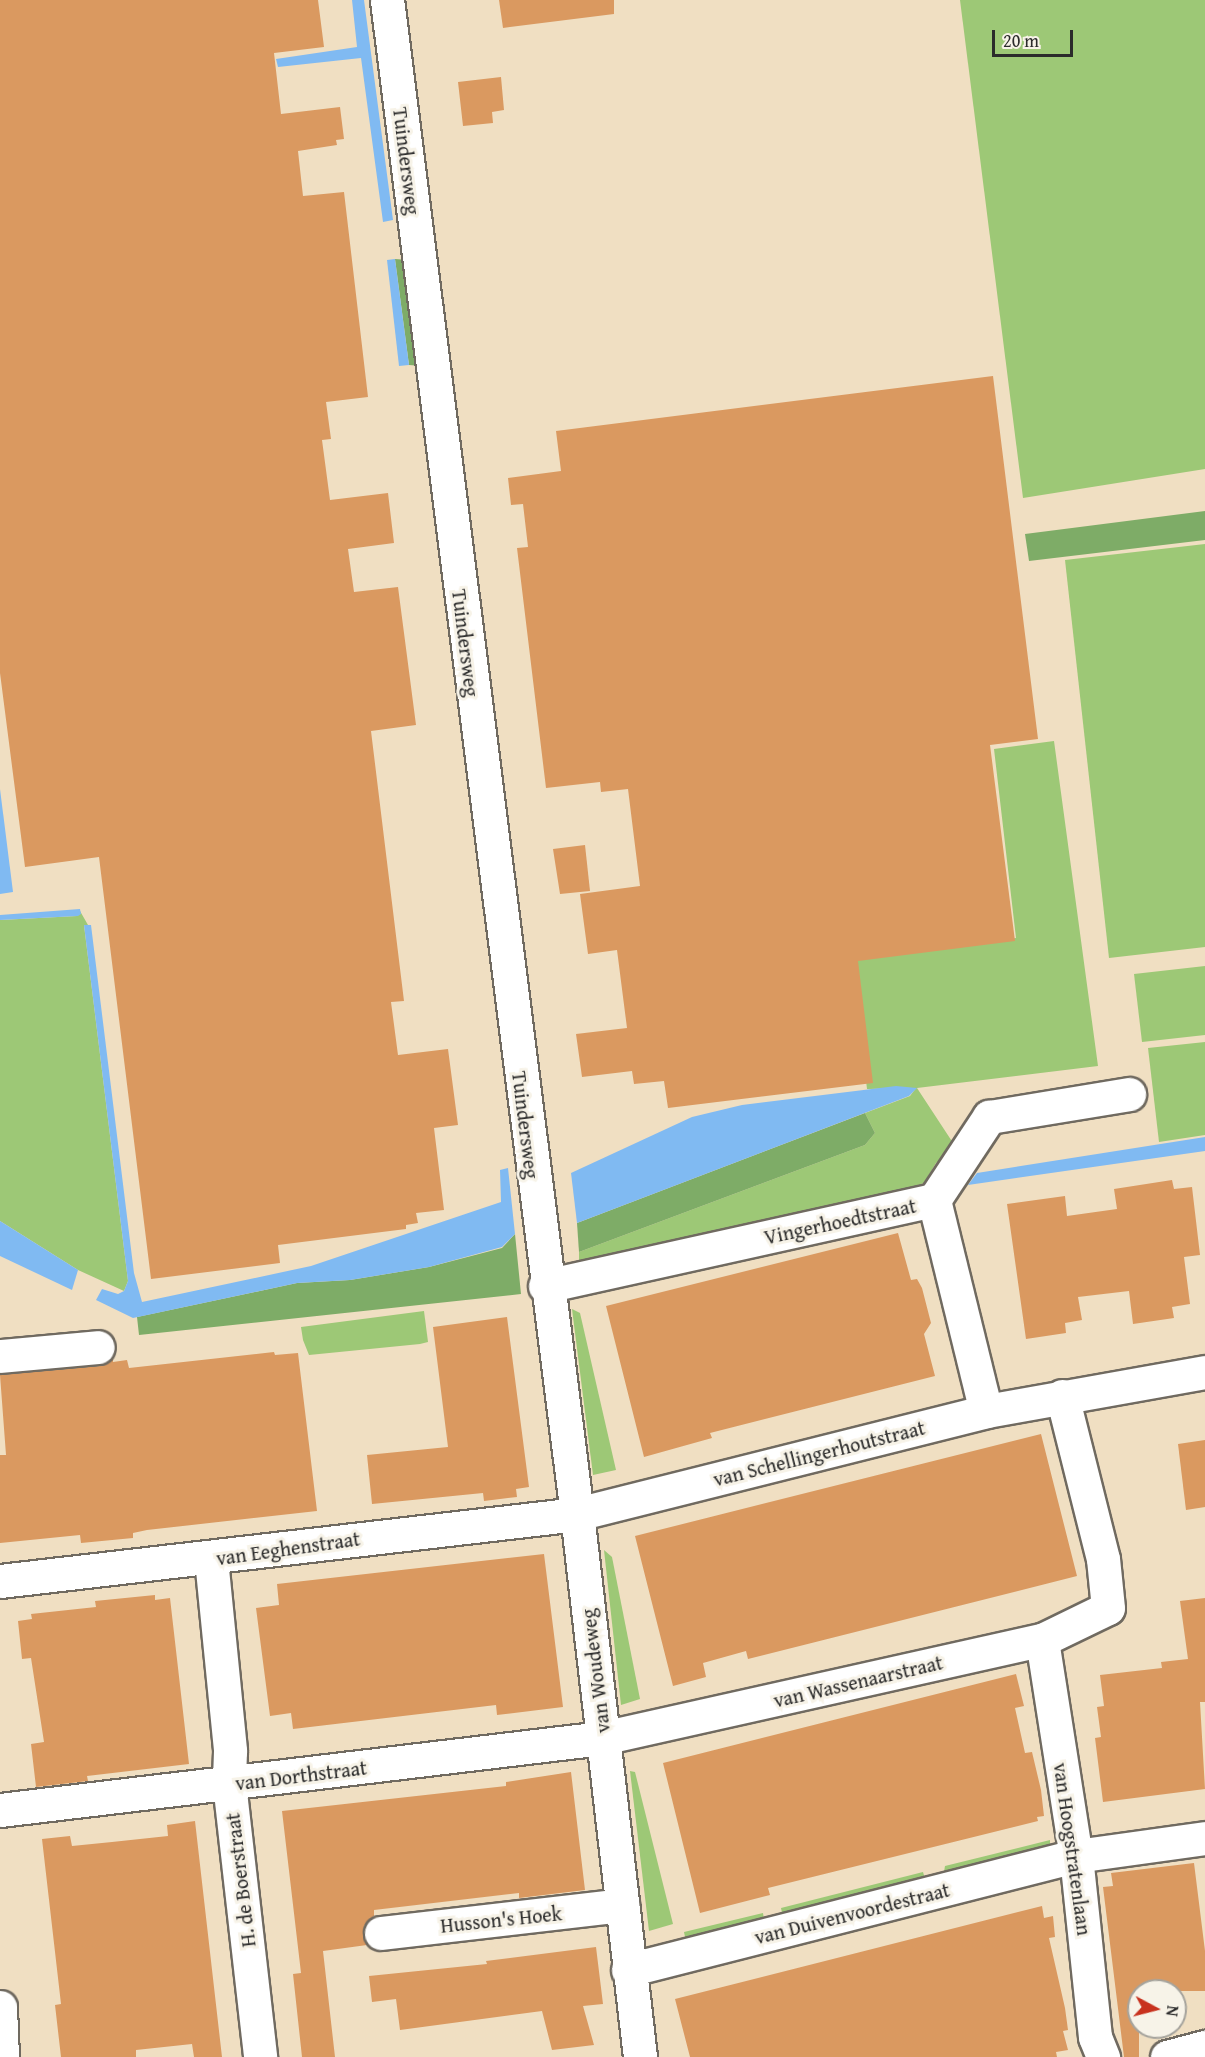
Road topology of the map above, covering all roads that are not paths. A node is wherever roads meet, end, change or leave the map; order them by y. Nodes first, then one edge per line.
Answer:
1 (387, 0) edge
2 (1129, 1094) dead end
3 (934, 1200) junction
4 (545, 1286) junction
5 (98, 1347) dead end
6 (0, 1356) edge
7 (1205, 1372) edge
8 (1062, 1396) junction
9 (986, 1411) junction
10 (577, 1514) junction
11 (211, 1559) junction
12 (0, 1581) edge
13 (1042, 1640) junction
14 (602, 1738) junction
15 (229, 1784) junction
16 (0, 1810) edge
17 (1205, 1838) edge
18 (1076, 1856) junction
19 (622, 1905) junction
20 (381, 1932) dead end
21 (628, 1970) junction
22 (1205, 2048) edge
23 (260, 2057) edge
24 (640, 2057) edge
25 (1103, 2057) edge
26 (1167, 2057) edge

1 - 4 street, Tuindersweg
2 - 3 street, Vingerhoedtstraat
3 - 4 street, Vingerhoedtstraat
3 - 9 street
4 - 10 street, van Woudeweg
5 - 6 street
7 - 8 street, van Schellingerhoutstraat
8 - 9 street, van Schellingerhoutstraat
8 - 13 street, van Wassenaarstraat
9 - 10 street, van Schellingerhoutstraat
10 - 11 street, van Eeghenstraat
10 - 14 street, van Woudeweg
11 - 12 street, van Eeghenstraat
11 - 15 street, H. de Boerstraat
13 - 14 street, van Wassenaarstraat
13 - 18 street, van Hoogstratenlaan
14 - 15 street, van Dorthstraat
14 - 19 street, van Woudeweg
15 - 16 street, van Dorthstraat
15 - 23 street, H. de Boerstraat
17 - 18 street, van Duivenvoordestraat
18 - 21 street, van Duivenvoordestraat
18 - 25 street, van Hoogstratenlaan
19 - 20 street, Husson's Hoek
19 - 21 street, van Woudeweg
21 - 24 street, van Woudeweg
22 - 26 street

